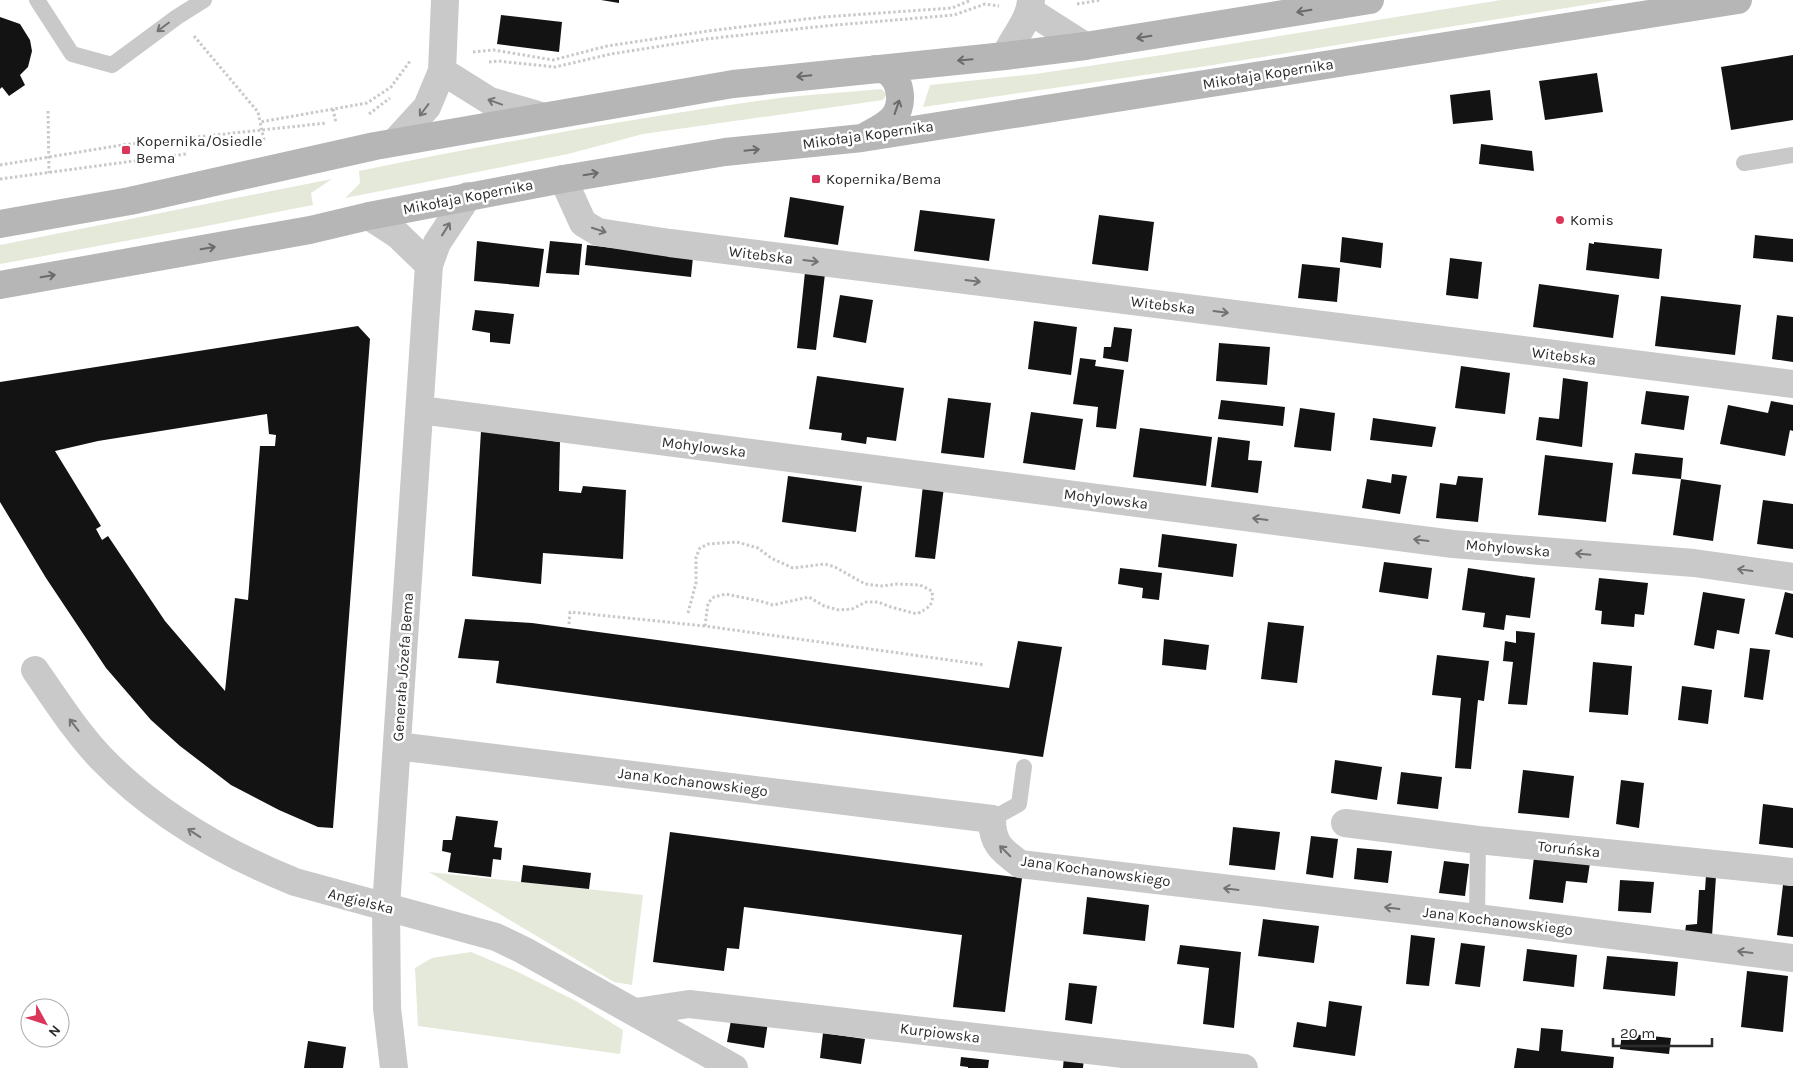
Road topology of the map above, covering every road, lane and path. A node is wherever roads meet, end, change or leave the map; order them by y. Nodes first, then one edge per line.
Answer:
1 (37, 0) edge
2 (204, 0) edge
3 (445, 0) edge
4 (1370, 0) edge
5 (1738, 0) edge
6 (1031, 6) edge
7 (177, 17) junction
8 (1085, 46) junction
9 (1005, 56) junction
10 (489, 62) dead end
11 (875, 68) junction
12 (442, 71) junction
13 (395, 95) dead end
14 (48, 111) dead end
15 (361, 116) dead end
16 (542, 116) junction
17 (344, 120) dead end
18 (260, 122) dead end
19 (862, 138) junction
20 (395, 142) junction
21 (1793, 155) edge
22 (48, 158) junction
23 (1744, 163) dead end
24 (0, 165) edge
25 (48, 173) dead end
26 (562, 179) junction
27 (468, 196) junction
28 (369, 216) junction
29 (0, 224) edge
30 (429, 265) junction
31 (0, 284) edge
32 (1793, 384) edge
33 (420, 410) junction
34 (1793, 577) edge
35 (688, 613) dead end
36 (569, 624) dead end
37 (705, 626) junction
38 (985, 665) dead end
39 (35, 670) dead end
40 (397, 746) junction
41 (1024, 767) dead end
42 (992, 819) junction
43 (1345, 823) dead end
44 (1478, 840) junction
45 (1793, 872) edge
46 (386, 907) junction
47 (1476, 918) junction
48 (1793, 958) edge
49 (636, 1012) junction
50 (394, 1068) edge
51 (734, 1068) edge
52 (1244, 1068) edge

7 -> 1 lane
2 - 7 lane
3 - 12 street
4 -> 8 main road
5 - 19 main road, Mikołaja Kopernika
6 - 8 street
6 - 9 street
6 - 10 path
7 - 18 path
8 - 9 main road
9 -> 11 main road
11 -> 16 main road
19 -> 11 main road
16 -> 12 street
12 -> 20 street
13 - 15 path
14 - 22 path
16 - 20 main road
17 - 22 path
26 -> 19 main road, Mikołaja Kopernika
20 - 29 main road
21 - 23 lane
22 - 24 path
22 - 25 path
26 - 27 main road, Mikołaja Kopernika
26 -> 32 street, Witebska
27 - 28 main road, Mikołaja Kopernika
30 -> 27 street, Generała Józefa Bema
28 - 30 street
31 -> 28 main road, Mikołaja Kopernika
30 - 33 street, Generała Józefa Bema
34 -> 33 street, Mohylowska
33 - 40 street, Generała Józefa Bema
35 - 37 path
36 - 37 path
37 - 38 path
46 -> 39 street, Angielska
40 - 42 street, Jana Kochanowskiego
40 - 46 street, Generała Józefa Bema
41 - 42 lane
47 -> 42 street, Jana Kochanowskiego
43 - 44 street, Toruńska
44 - 45 street, Toruńska
44 - 47 lane
46 - 49 street, Angielska
46 - 50 street, Generała Józefa Bema
48 -> 47 street, Jana Kochanowskiego
49 - 51 street, Angielska
49 - 52 street, Kurpiowska

